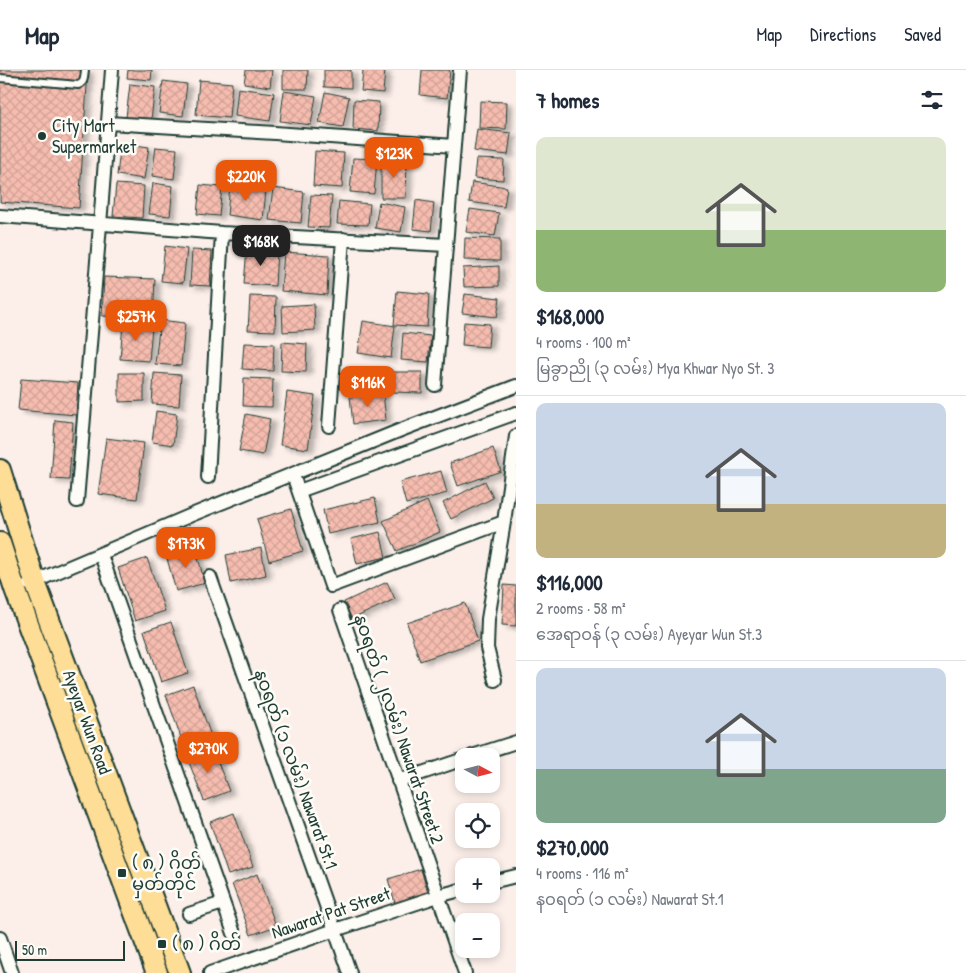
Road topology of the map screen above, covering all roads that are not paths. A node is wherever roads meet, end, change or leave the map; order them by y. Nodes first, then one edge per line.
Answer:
1 (84, 70) edge
2 (112, 70) edge
3 (460, 70) edge
4 (0, 78) edge
5 (108, 122) junction
6 (454, 146) junction
7 (0, 216) edge
8 (100, 225) junction
9 (222, 233) junction
10 (343, 239) junction
11 (446, 246) junction
12 (435, 385) dead end
13 (516, 386) edge
14 (516, 413) edge
15 (329, 426) dead end
16 (516, 436) edge
17 (0, 470) edge
18 (293, 475) junction
19 (208, 476) dead end
20 (299, 492) junction
21 (77, 501) dead end
22 (504, 522) junction
23 (0, 543) edge
24 (100, 555) junction
25 (210, 577) dead end
26 (35, 582) junction
27 (15, 589) junction
28 (340, 610) dead end
29 (495, 680) dead end
30 (516, 742) edge
31 (497, 748) edge
32 (455, 762) edge
33 (398, 781) junction
34 (516, 876) edge
35 (500, 880) edge
36 (455, 891) edge
37 (438, 896) junction
38 (223, 903) junction
39 (189, 914) dead end
40 (335, 930) junction
41 (235, 936) dead end
42 (0, 938) edge
43 (12, 973) edge
44 (157, 973) edge
45 (180, 973) edge
46 (210, 973) edge
47 (350, 973) edge
48 (465, 973) edge

1 - 4 lane
2 - 5 street
3 - 6 street
5 - 6 street
5 - 8 street
6 - 11 street
7 - 8 street
8 - 9 street
8 - 21 street
9 - 10 street
9 - 19 street
10 - 11 street
10 - 15 street
11 - 12 street
13 - 18 street
14 - 20 street
16 - 22 street
17 - 26 main road, Ayeyar Wun Road
18 - 20 street
18 - 24 street
20 - 22 street
22 - 29 street
23 - 27 main road, Ayeyar Wun Road
24 - 26 street
24 - 38 street
25 - 40 street, နဝရတ် (၁ လမ်း) Nawarat St.1
26 - 27 street
26 - 45 main road, Ayeyar Wun Road
27 - 44 main road, Ayeyar Wun Road
28 - 33 street, နဝရတ် ( ၂လမ်း) Nawarat Street.2
30 - 31 street
32 - 33 street
33 - 37 street, နဝရတ် ( ၂လမ်း) Nawarat Street.2
34 - 35 street
36 - 37 street, Nawarat Pat Street
37 - 40 street, Nawarat Pat Street
37 - 48 street, နဝရတ် ( ၂လမ်း) Nawarat Street.2
38 - 39 street
38 - 41 street
40 - 46 street, Nawarat Pat Street
40 - 47 street, နဝရတ် (၁ လမ်း) Nawarat St.1
42 - 43 street

